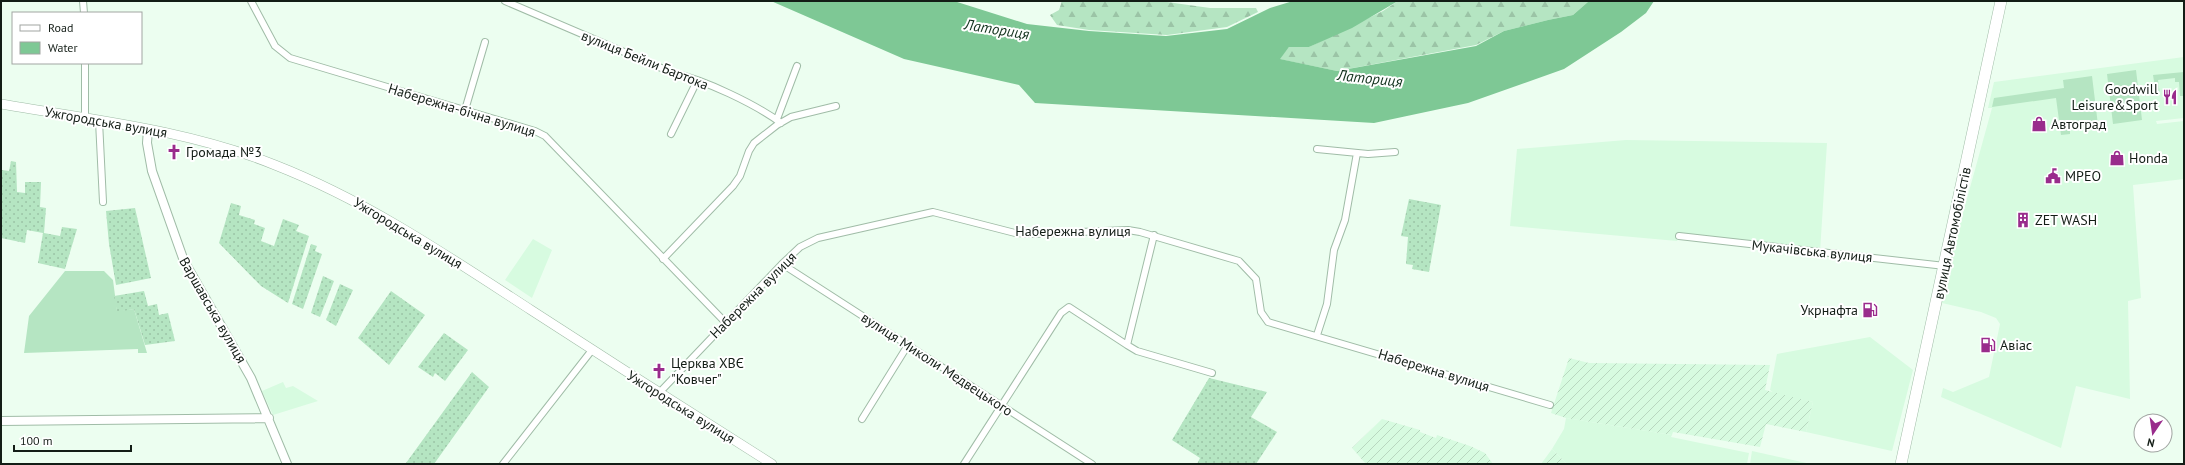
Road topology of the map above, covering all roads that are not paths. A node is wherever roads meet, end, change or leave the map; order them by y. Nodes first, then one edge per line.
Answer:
1 (83, 1) edge
2 (251, 1) edge
3 (506, 1) edge
4 (2001, 1) edge
5 (84, 12) edge
6 (485, 42) dead end
7 (85, 64) edge
8 (797, 66) dead end
9 (697, 81) junction
10 (1, 104) edge
11 (836, 106) dead end
12 (465, 110) junction
13 (85, 119) junction
14 (99, 121) junction
15 (779, 121) junction
16 (148, 130) junction
17 (671, 134) dead end
18 (1317, 149) dead end
19 (1395, 152) dead end
20 (1357, 153) junction
21 (103, 202) dead end
22 (1154, 235) junction
23 (1679, 236) dead end
24 (664, 259) junction
25 (782, 264) junction
26 (1945, 266) junction
27 (725, 322) junction
28 (1317, 335) junction
29 (908, 345) junction
30 (1127, 345) junction
31 (592, 350) junction
32 (1212, 373) dead end
33 (659, 393) junction
34 (1001, 405) junction
35 (1550, 405) dead end
36 (269, 418) junction
37 (862, 419) dead end
38 (1, 421) edge
39 (287, 464) edge
40 (503, 464) edge
41 (772, 464) edge
42 (964, 464) edge
43 (1092, 464) edge
44 (1900, 464) edge

1 - 5 street
2 - 12 street, Набережна-бічна вулиця
3 - 9 street, вулиця Бейли Бартока
4 - 26 highway, вулиця Автомобілістів
6 - 12 street
7 - 13 street
8 - 15 street
9 - 15 street, вулиця Бейли Бартока
9 - 17 street
10 - 13 main road, Ужгородська вулиця
11 - 15 street
12 - 24 street, Набережна-бічна вулиця
13 - 14 main road, Ужгородська вулиця
14 - 16 main road, Ужгородська вулиця
14 - 21 street
15 - 24 street
16 - 31 main road, Ужгородська вулиця
16 - 36 street, Варшавська вулиця
18 - 20 street
19 - 20 street
20 - 28 street
22 - 25 street, Набережна вулиця
22 - 28 street, Набережна вулиця
22 - 30 street
23 - 26 street, Мукачівська вулиця
24 - 27 street, Набережна-бічна вулиця
25 - 27 street, Набережна вулиця
25 - 29 street, вулиця Миколи Медвецького
26 - 44 highway, вулиця Автомобілістів
27 - 33 street, Набережна вулиця
28 - 35 street, Набережна вулиця
29 - 34 street, вулиця Миколи Медвецького
29 - 37 street
30 - 32 street
30 - 34 street
31 - 33 main road, Ужгородська вулиця
31 - 40 street
33 - 41 main road, Ужгородська вулиця
34 - 42 street
34 - 43 street, вулиця Миколи Медвецького
36 - 38 street
36 - 39 street, Варшавська вулиця

